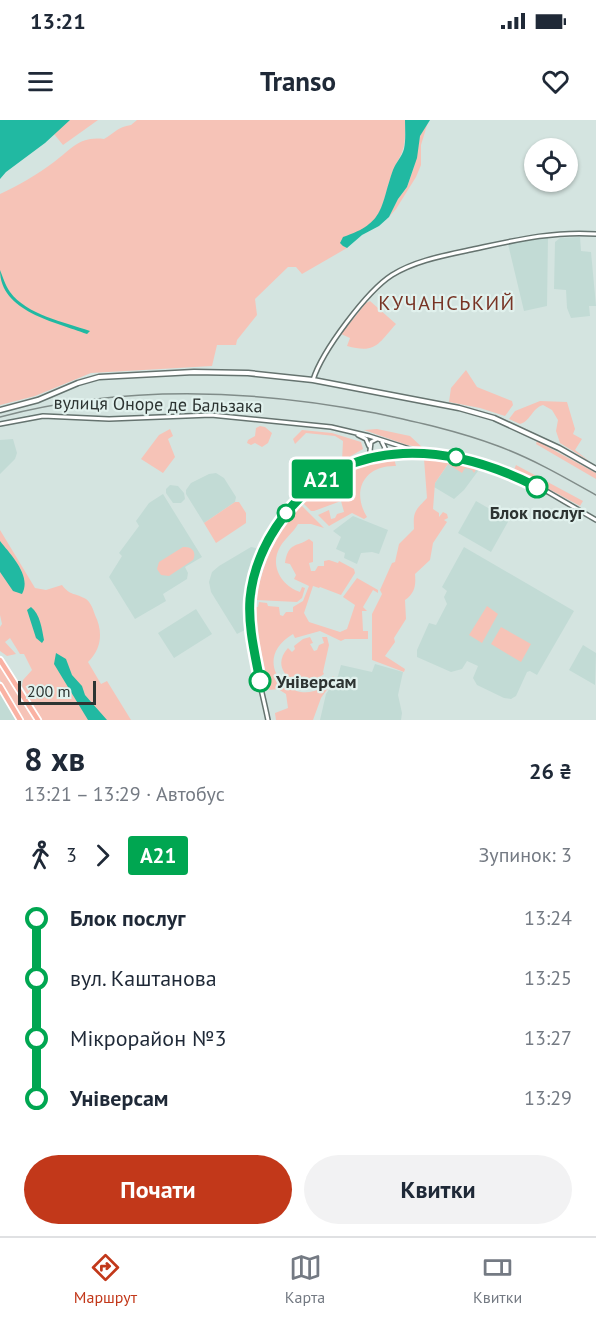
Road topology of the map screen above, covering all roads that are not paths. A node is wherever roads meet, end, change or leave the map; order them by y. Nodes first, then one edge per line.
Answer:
1 (596, 234) edge
2 (313, 380) junction
3 (0, 410) edge
4 (0, 424) edge
5 (351, 431) junction
6 (379, 439) junction
7 (370, 448) junction
8 (419, 452) junction
9 (378, 455) junction
10 (361, 460) junction
11 (596, 469) edge
12 (596, 520) edge
13 (0, 660) edge
14 (0, 686) edge
15 (20, 720) edge
16 (38, 720) edge
17 (268, 720) edge

1 - 2 street
2 - 3 main road, вулиця Оноре де Бальзака
2 - 11 main road, вулиця Оноре де Бальзака
4 - 5 street, вулиця Оноре де Бальзака
5 - 6 street, вулиця Оноре де Бальзака
5 - 7 street
6 - 7 street
6 - 8 street, вулиця Оноре де Бальзака
6 - 9 street
7 - 9 street
7 - 10 street
8 - 9 street, вулиця Оноре де Бальзака
8 - 12 street, вулиця Оноре де Бальзака
9 - 10 street, вулиця Оноре де Бальзака
10 - 17 street
13 - 16 main road
14 - 15 main road

